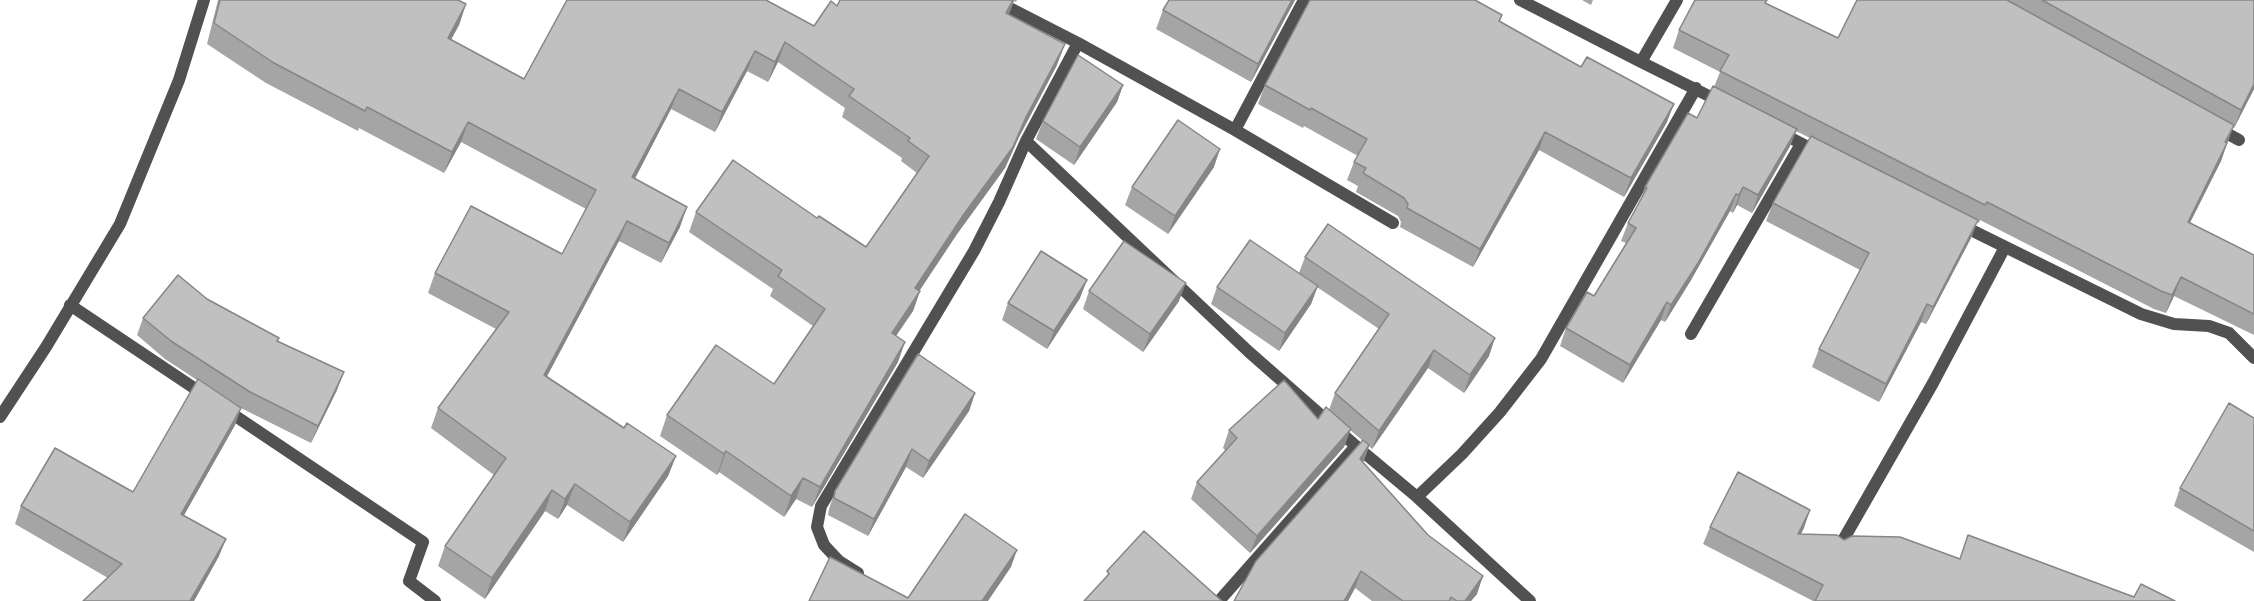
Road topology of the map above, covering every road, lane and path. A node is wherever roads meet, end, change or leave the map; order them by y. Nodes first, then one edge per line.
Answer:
1 (204, 0) edge
2 (994, 0) edge
3 (1304, 0) edge
4 (1520, 0) edge
5 (1677, 0) edge
6 (1078, 43) junction
7 (1641, 62) junction
8 (1696, 88) junction
9 (1727, 105) edge
10 (2208, 123) edge
11 (1769, 127) edge
12 (1235, 130) junction
13 (2239, 140) dead end
14 (1026, 141) junction
15 (1801, 144) junction
16 (1828, 157) edge
17 (1953, 221) edge
18 (1393, 223) dead end
19 (2005, 247) junction
20 (70, 305) junction
21 (1691, 334) dead end
22 (2254, 357) edge
23 (0, 417) edge
24 (1356, 446) junction
25 (1417, 497) junction
26 (1838, 549) edge
27 (872, 582) edge
28 (435, 601) edge
29 (1219, 601) edge
30 (1530, 601) edge

1 - 20 street
2 - 6 street
3 - 12 street
4 - 7 street
5 - 7 street
6 - 12 street
6 - 14 street
7 - 8 street
8 - 9 street
8 - 25 street
10 - 13 street
11 - 15 street
12 - 18 street
14 - 24 street
14 - 27 street
15 - 16 street
15 - 21 street
17 - 19 street
19 - 22 street
19 - 26 street
20 - 23 street
20 - 28 street
24 - 25 street
24 - 29 street
25 - 30 street

